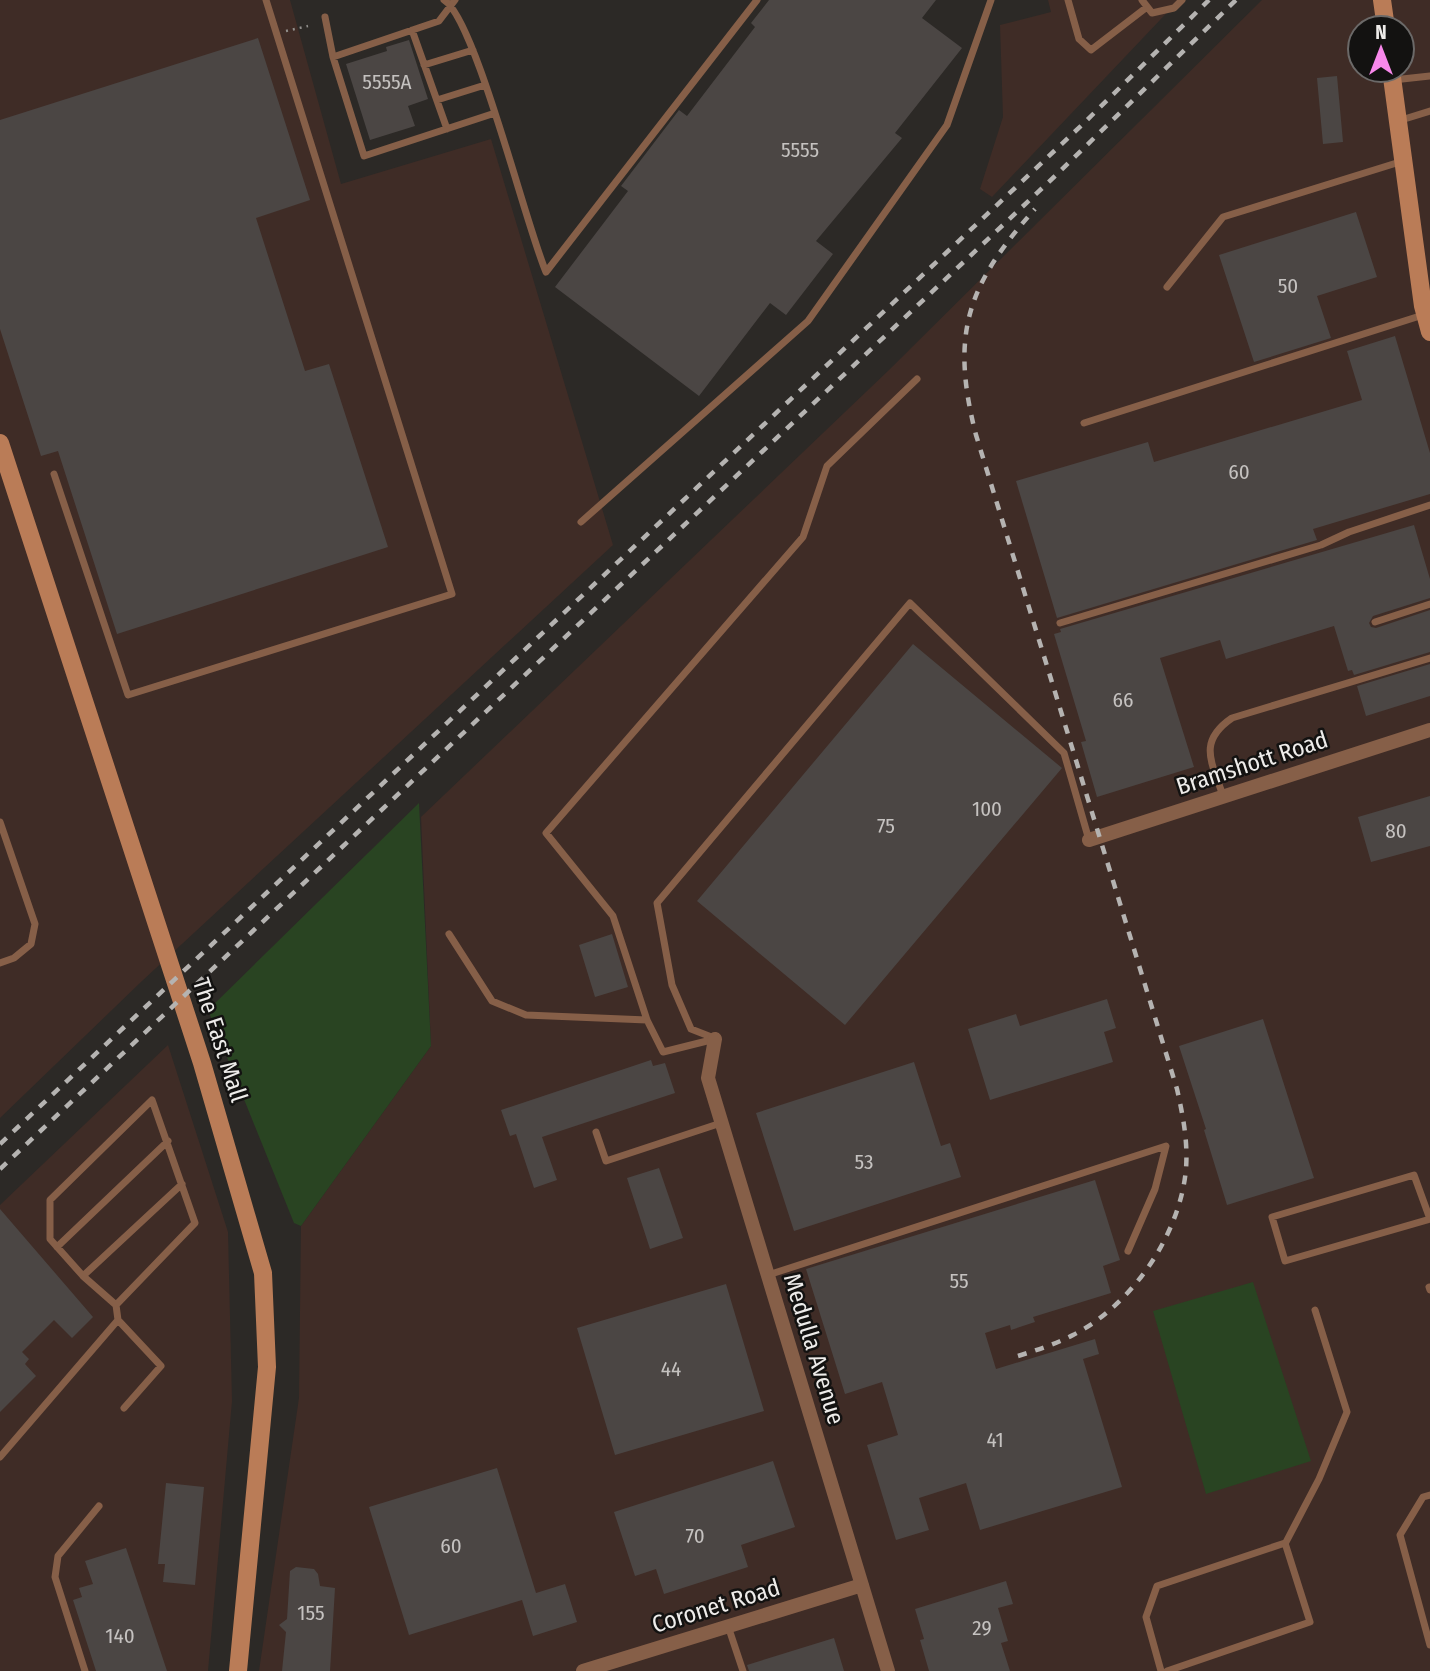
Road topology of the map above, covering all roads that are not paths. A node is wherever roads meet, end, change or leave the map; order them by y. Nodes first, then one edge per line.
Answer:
1 (266, 0) edge
2 (444, 0) edge
3 (757, 0) edge
4 (990, 0) edge
5 (1068, 0) edge
6 (1182, 0) edge
7 (454, 2) edge
8 (1144, 4) edge
9 (325, 17) dead end
10 (412, 30) junction
11 (473, 50) junction
12 (333, 57) junction
13 (424, 65) junction
14 (1393, 84) edge
15 (485, 85) junction
16 (437, 100) junction
17 (1430, 111) edge
18 (495, 113) junction
19 (1398, 121) junction
20 (447, 129) junction
21 (1403, 161) junction
22 (1167, 288) dead end
23 (1425, 314) junction
24 (1430, 332) edge
25 (917, 379) dead end
26 (1084, 423) dead end
27 (0, 443) edge
28 (54, 474) dead end
29 (1429, 507) edge
30 (581, 522) dead end
31 (1430, 604) edge
32 (1376, 622) dead end
33 (1060, 623) dead end
34 (1430, 658) edge
35 (1430, 730) edge
36 (1223, 796) junction
37 (0, 822) edge
38 (1089, 840) joint
39 (449, 934) dead end
40 (0, 963) edge
41 (647, 1020) junction
42 (715, 1038) junction
43 (722, 1123) junction
44 (596, 1132) dead end
45 (168, 1141) junction
46 (182, 1184) junction
47 (1430, 1219) edge
48 (57, 1247) junction
49 (1128, 1251) dead end
50 (768, 1275) junction
51 (83, 1276) junction
52 (116, 1305) junction
53 (1315, 1310) dead end
54 (118, 1320) junction
55 (124, 1408) dead end
56 (0, 1457) edge
57 (1430, 1494) edge
58 (99, 1506) dead end
59 (1285, 1544) junction
60 (862, 1585) junction
61 (729, 1626) junction
62 (1430, 1644) edge
63 (614, 1667) edge
64 (85, 1671) edge
65 (238, 1671) edge
66 (583, 1671) edge
67 (743, 1671) edge
68 (888, 1671) edge
69 (1164, 1671) edge

1 - 28 lane
2 - 7 lane
3 - 18 lane
4 - 30 lane
5 - 8 lane
6 - 8 lane
7 - 10 lane
7 - 11 lane
9 - 12 lane
10 - 12 lane
10 - 13 lane
11 - 13 lane
11 - 15 lane
12 - 20 lane
13 - 16 lane
14 - 19 main road
15 - 16 lane
15 - 18 lane
16 - 20 lane
17 - 19 lane
18 - 20 lane
19 - 21 main road
21 - 22 lane
21 - 23 main road
23 - 24 main road
23 - 26 lane
25 - 41 lane
27 - 65 main road, The East Mall
29 - 33 lane
31 - 32 lane
34 - 36 lane
35 - 36 street, Bramshott Road
36 - 38 street, Bramshott Road
37 - 40 lane
38 - 42 lane
39 - 41 lane
41 - 42 lane
42 - 43 street, Medulla Avenue
43 - 44 lane
43 - 50 street, Medulla Avenue
45 - 46 lane
45 - 48 lane
45 - 48 lane
46 - 51 lane
46 - 52 lane
47 - 47 lane
48 - 51 lane
49 - 50 lane
50 - 60 street, Medulla Avenue
51 - 52 lane
52 - 54 lane
53 - 59 lane
54 - 55 lane
54 - 56 lane
57 - 62 lane
58 - 64 lane
59 - 69 lane
59 - 69 lane
60 - 61 street, Coronet Road
60 - 68 street, Medulla Avenue
61 - 63 street, Coronet Road
61 - 67 lane
63 - 66 street, Coronet Road

